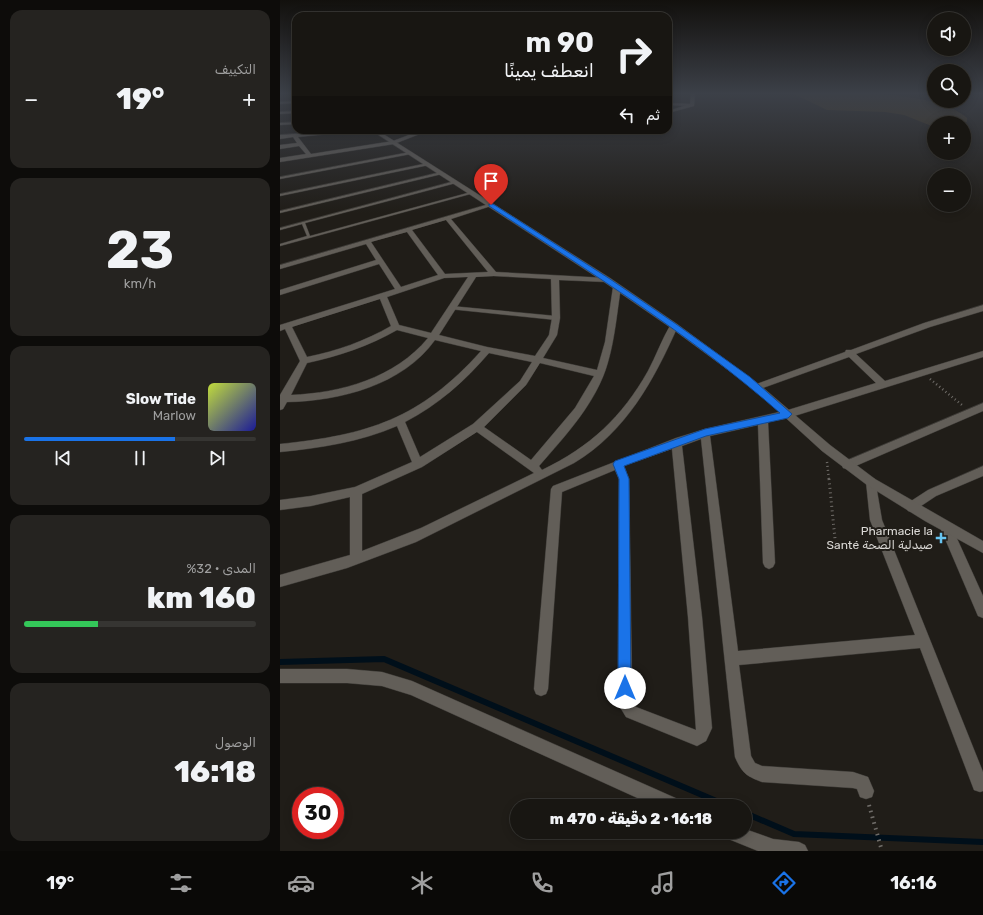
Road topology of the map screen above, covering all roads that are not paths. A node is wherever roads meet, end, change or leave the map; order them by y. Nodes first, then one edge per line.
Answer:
1 (320, 134) edge
2 (334, 134) edge
3 (381, 134) edge
4 (414, 134) edge
5 (295, 136) junction
6 (280, 137) edge
7 (338, 138) dead end
8 (394, 142) junction
9 (299, 144) junction
10 (342, 144) dead end
11 (280, 147) edge
12 (346, 149) junction
13 (410, 153) junction
14 (308, 155) junction
15 (280, 160) edge
16 (428, 164) junction
17 (442, 173) junction
18 (280, 178) edge
19 (455, 182) junction
20 (472, 193) junction
21 (280, 195) edge
22 (491, 205) junction
23 (280, 212) edge
24 (447, 218) junction
25 (303, 223) junction
26 (280, 229) edge
27 (408, 229) junction
28 (309, 237) junction
29 (367, 242) junction
30 (280, 245) edge
31 (379, 262) junction
32 (280, 267) edge
33 (474, 274) junction
34 (494, 274) junction
35 (444, 276) junction
36 (555, 278) junction
37 (607, 280) junction
38 (617, 287) junction
39 (399, 289) junction
40 (280, 293) edge
41 (382, 295) junction
42 (451, 308) junction
43 (983, 308) edge
44 (556, 318) junction
45 (674, 326) junction
46 (284, 327) edge
47 (396, 327) junction
48 (434, 336) junction
49 (488, 350) junction
50 (849, 352) junction
51 (983, 354) edge
52 (539, 360) junction
53 (304, 361) junction
54 (600, 374) junction
55 (884, 385) junction
56 (757, 387) junction
57 (281, 401) edge
58 (983, 407) edge
59 (788, 414) junction
60 (763, 420) junction
61 (400, 421) junction
62 (477, 428) junction
63 (705, 433) junction
64 (676, 442) junction
65 (280, 448) edge
66 (418, 464) junction
67 (618, 464) junction
68 (847, 465) junction
69 (532, 466) junction
70 (983, 471) edge
71 (543, 475) junction
72 (871, 482) junction
73 (356, 491) junction
74 (280, 505) edge
75 (912, 508) junction
76 (946, 527) junction
77 (983, 547) edge
78 (356, 558) junction
79 (769, 563) dead end
80 (280, 581) edge
81 (983, 611) edge
82 (924, 641) junction
83 (731, 659) junction
84 (280, 676) edge
85 (541, 689) dead end
86 (980, 784) dead end
87 (866, 790) road end
88 (658, 799) edge
89 (748, 839) edge
90 (799, 851) edge

1 - 5 street
2 - 7 street
3 - 8 street
4 - 8 street
5 - 6 street
5 - 9 street
8 - 12 street
8 - 13 street
9 - 11 street
9 - 14 street
10 - 12 street
12 - 14 street
13 - 16 street
13 - 18 lane
14 - 15 street
16 - 17 street
16 - 21 lane
17 - 19 street
17 - 23 lane
19 - 20 street
19 - 25 lane
20 - 22 street
20 - 28 lane
22 - 24 street
22 - 37 street
24 - 27 street
24 - 34 street
25 - 26 lane
25 - 28 lane
27 - 29 street
27 - 35 street
28 - 30 lane
29 - 31 street
29 - 32 street
31 - 39 street
31 - 40 street
33 - 34 street
33 - 35 street
33 - 42 street
34 - 36 street
35 - 39 street
36 - 37 street
36 - 44 street
37 - 38 street
38 - 45 street
38 - 54 street
39 - 41 street
41 - 46 street
41 - 47 street
42 - 44 lane
42 - 48 street
43 - 50 street
44 - 52 street
45 - 56 street
45 - 71 street
46 - 53 street
47 - 48 street
47 - 53 street
48 - 49 street
48 - 57 street
49 - 52 street
49 - 61 street
50 - 55 street
50 - 56 street
51 - 55 street
52 - 54 street
52 - 62 street
53 - 57 street
54 - 69 street
55 - 59 street
56 - 59 street
58 - 68 street
59 - 60 street
59 - 68 street
60 - 63 street
60 - 79 street
61 - 65 street
61 - 66 street
62 - 66 street
62 - 69 street
63 - 64 street
63 - 83 street
64 - 67 street
64 - 67 street
66 - 73 street
67 - 85 street
68 - 72 street
69 - 71 street
70 - 75 street
71 - 78 street
72 - 75 street
72 - 82 street
73 - 74 street
73 - 78 street
75 - 76 street
76 - 77 street
76 - 81 street
78 - 80 street
82 - 83 street
82 - 86 street
83 - 87 street
84 - 88 street
89 - 90 street

